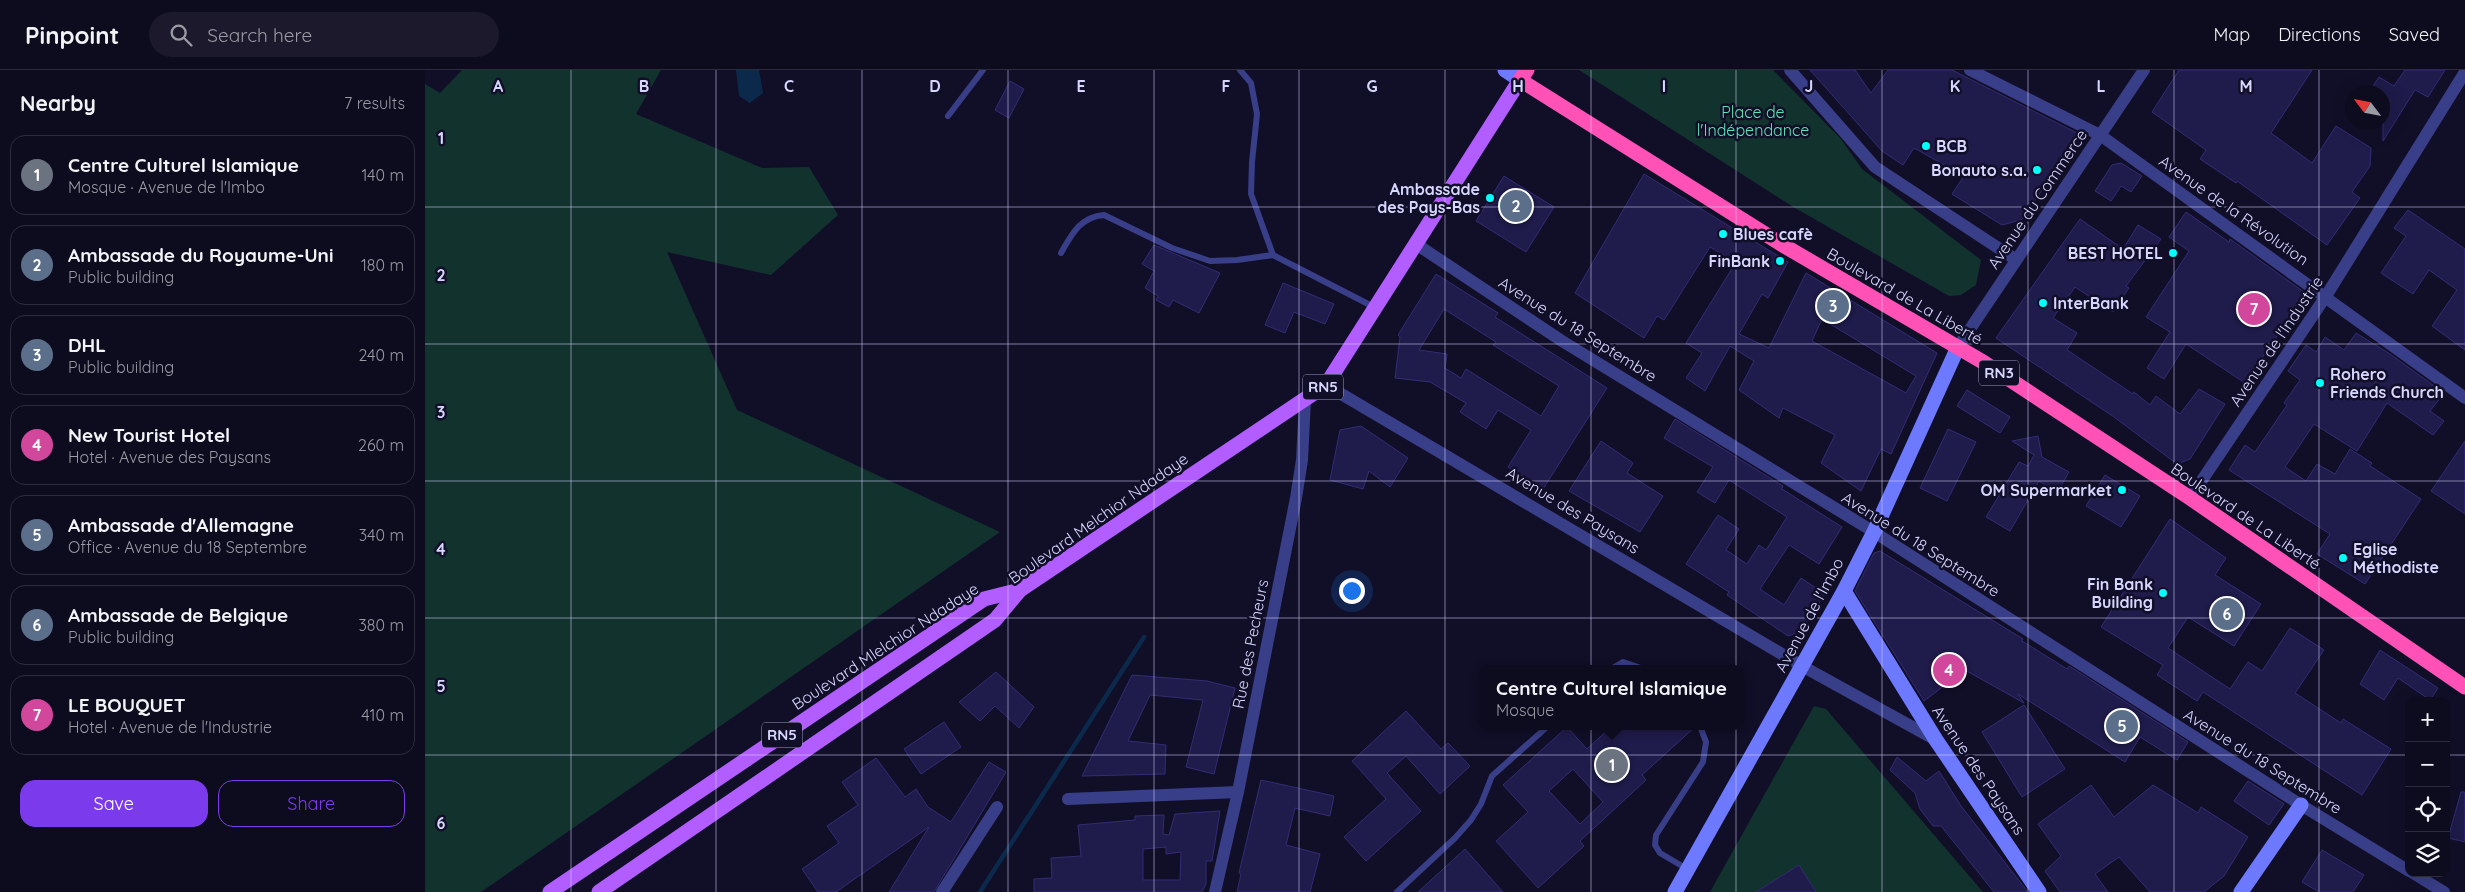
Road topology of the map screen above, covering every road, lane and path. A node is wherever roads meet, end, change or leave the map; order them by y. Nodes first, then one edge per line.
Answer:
1 (983, 70) edge
2 (1240, 70) edge
3 (1505, 70) edge
4 (1791, 70) edge
5 (1970, 70) edge
6 (2144, 70) edge
7 (2465, 72) edge
8 (1523, 75) edge
9 (948, 116) dead end
10 (2100, 135) junction
11 (1416, 244) junction
12 (1061, 253) dead end
13 (1273, 255) junction
14 (2015, 259) junction
15 (2326, 296) junction
16 (1375, 307) junction
17 (1958, 347) junction
18 (1326, 385) junction
19 (2465, 398) edge
20 (1305, 400) junction
21 (2190, 498) junction
22 (1874, 532) junction
23 (1019, 590) junction
24 (1844, 591) junction
25 (1618, 665) edge
26 (1632, 665) edge
27 (1802, 666) junction
28 (2465, 687) edge
29 (1544, 730) edge
30 (1702, 730) edge
31 (1936, 740) junction
32 (1238, 792) junction
33 (1068, 799) dead end
34 (2301, 805) junction
35 (997, 806) dead end
36 (1688, 869) junction
37 (2405, 869) edge
38 (2420, 877) edge
39 (550, 892) edge
40 (599, 892) edge
41 (942, 892) edge
42 (1215, 892) edge
43 (1397, 892) edge
44 (1675, 892) edge
45 (2039, 892) edge
46 (2241, 892) edge
47 (2444, 892) edge

1 - 9 lane
2 - 13 lane
3 - 8 street
4 - 14 street
5 - 10 street, Avenue de la Révolution
6 - 10 street, Avenue du Commerce
7 - 15 street, Avenue de l'Industrie
8 - 11 main road, Boulevard Melchior Ndadaye / RN5
8 - 17 highway, Boulevard de La Liberté / RN3
10 - 14 street, Avenue du Commerce
10 - 15 street, Avenue de la Révolution
11 - 16 main road, Boulevard Melchior Ndadaye / RN5
11 - 22 street, Avenue du 18 Septembre
12 - 13 lane
13 - 16 lane
14 - 17 street, Avenue du Commerce
15 - 19 street, Avenue de la Révolution
15 - 21 street, Avenue de l'Industrie
16 - 18 main road, Boulevard Melchior Ndadaye / RN5
17 - 21 highway, Boulevard de La Liberté / RN3
17 - 22 street, Avenue de l'Imbo
18 - 20 main road, Boulevard Melchior Ndadaye / RN5
18 - 27 street, Avenue des Paysans
20 - 23 main road, Boulevard Melchior Ndadaye / RN5
20 - 32 street, Rue des Pecheurs
21 - 28 highway, Boulevard de La Liberté / RN3
22 - 24 street, Avenue de l'Imbo
22 - 34 street, Avenue du 18 Septembre
23 - 39 main road, Boulevard Mlelchior Ndadaye / RN5
23 - 40 main road, Boulevard Melchior Ndadaye / RN5
24 - 27 street, Avenue de l'Imbo
24 - 31 street, Avenue des Paysans
25 - 26 lane
27 - 31 street, Avenue des Paysans
27 - 36 street, Avenue de l'Imbo
29 - 43 lane
30 - 36 lane
31 - 45 street, Avenue des Paysans
32 - 33 street
32 - 42 street, Rue des Pecheurs
34 - 37 street, Avenue du 18 Septembre
34 - 46 street
35 - 41 street
36 - 44 street, Avenue de l'Imbo
38 - 47 street

